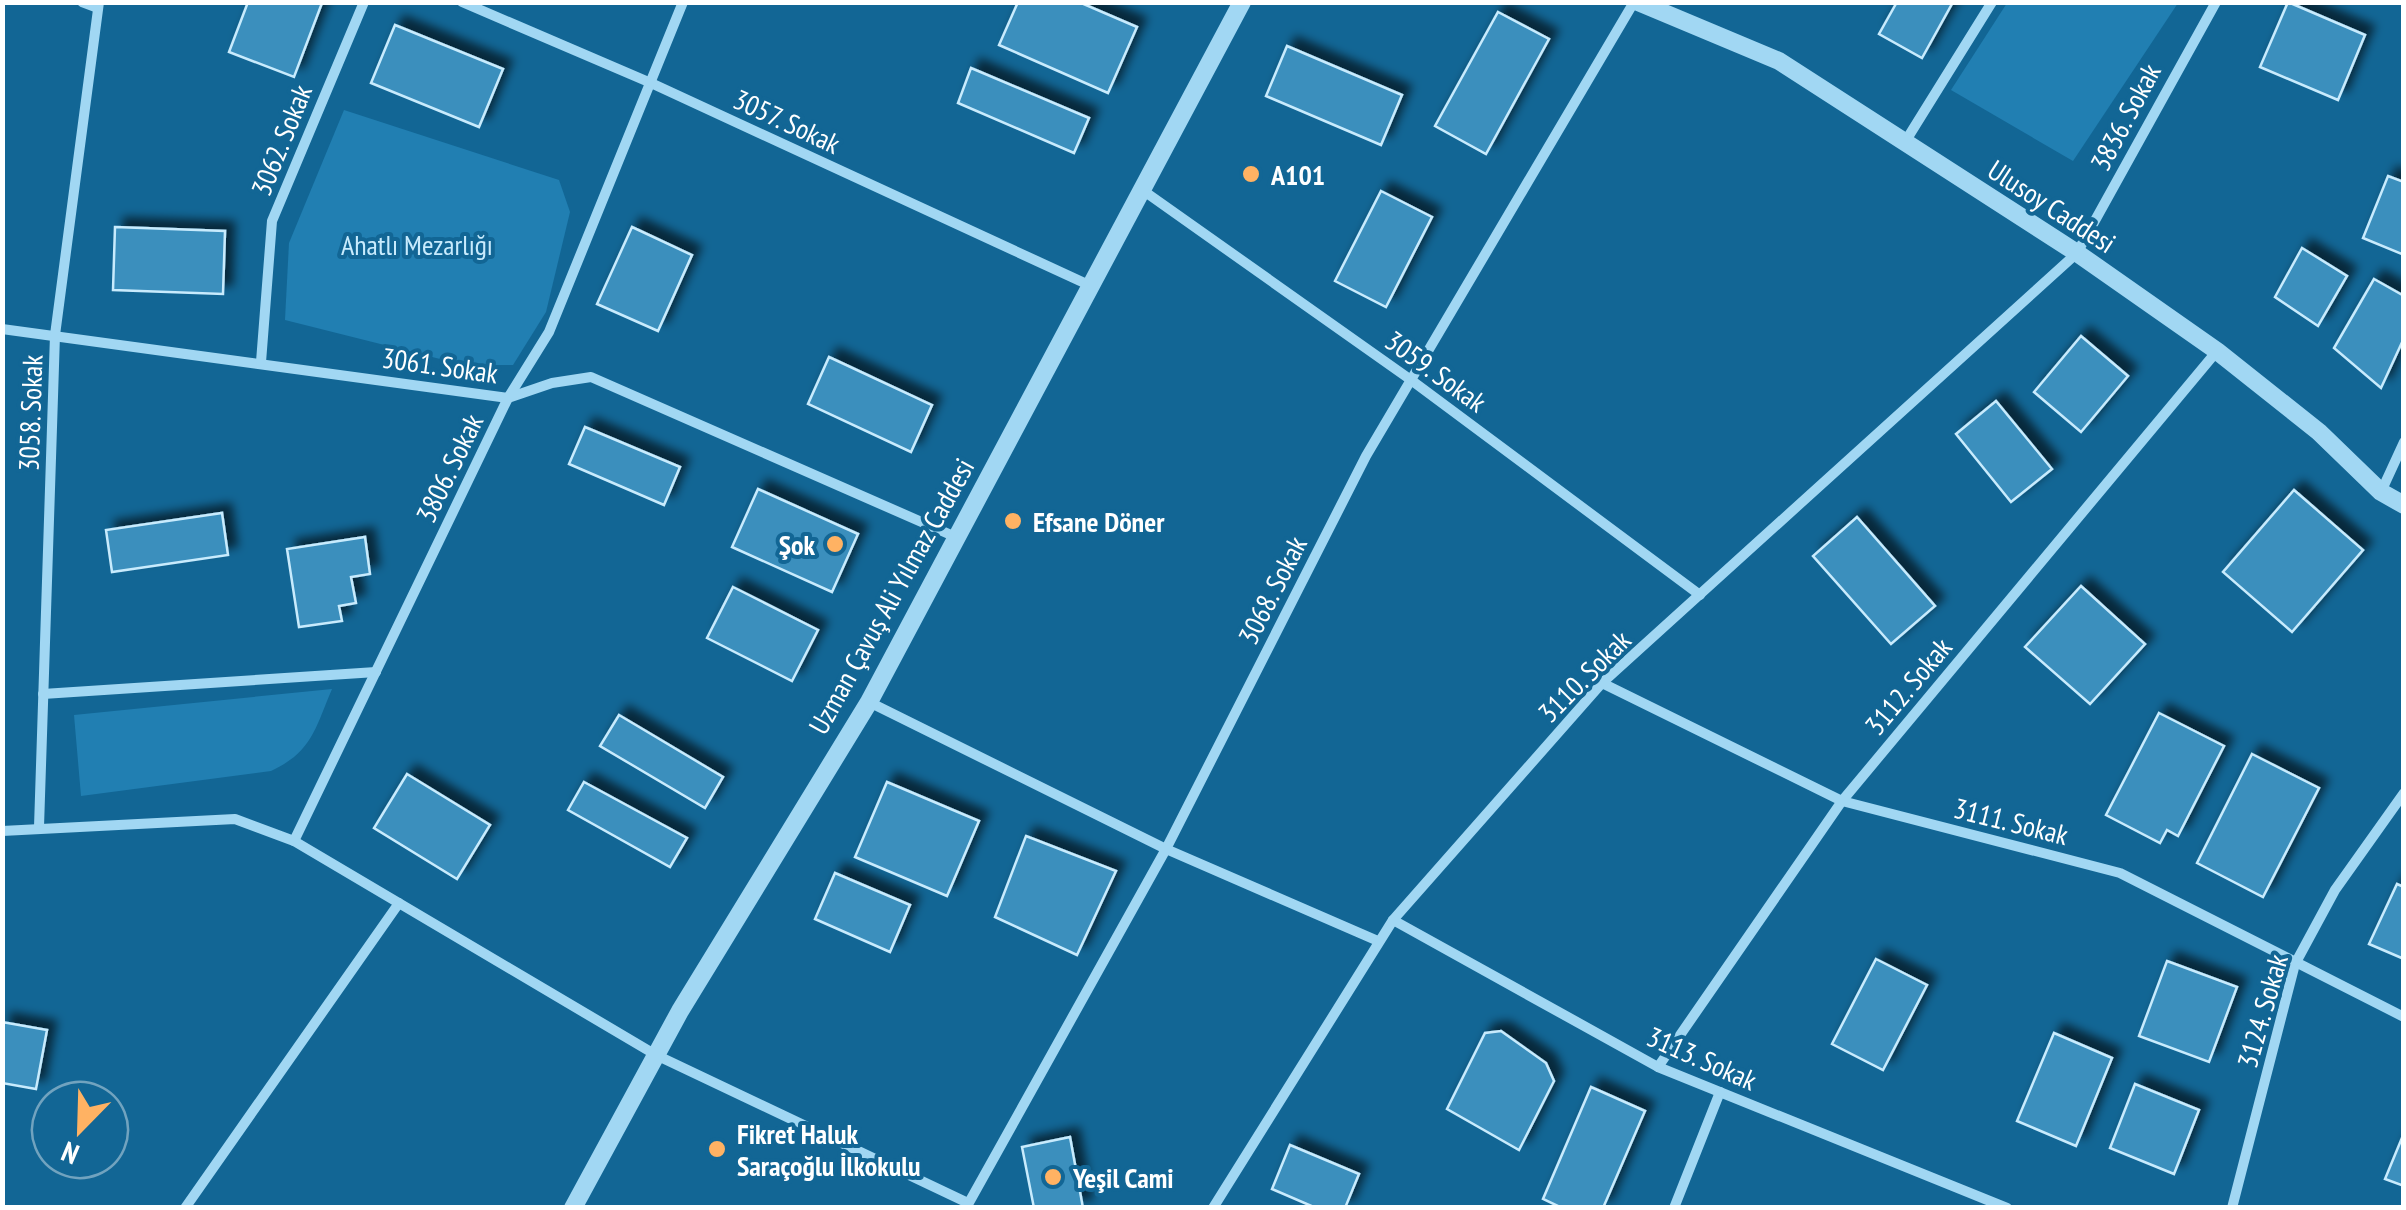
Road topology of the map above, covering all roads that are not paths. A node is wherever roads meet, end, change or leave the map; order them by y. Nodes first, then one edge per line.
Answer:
1 (82, 2) edge
2 (364, 2) edge
3 (462, 2) edge
4 (683, 2) edge
5 (1242, 2) edge
6 (1636, 2) edge
7 (1992, 2) edge
8 (2216, 2) edge
9 (99, 5) edge
10 (651, 83) junction
11 (1905, 142) junction
12 (1141, 189) junction
13 (2077, 253) junction
14 (1091, 286) junction
15 (2, 330) edge
16 (55, 335) junction
17 (2216, 351) junction
18 (261, 362) junction
19 (1411, 380) junction
20 (508, 398) junction
21 (2404, 442) edge
22 (2381, 492) junction
23 (2404, 506) edge
24 (958, 538) junction
25 (1700, 595) junction
26 (376, 672) junction
27 (1602, 684) junction
28 (43, 694) junction
29 (869, 702) junction
30 (2404, 793) edge
31 (1842, 801) junction
32 (39, 827) junction
33 (2, 830) edge
34 (294, 841) junction
35 (1166, 849) junction
36 (399, 902) junction
37 (1393, 920) junction
38 (1378, 941) junction
39 (2295, 964) junction
40 (2404, 1017) edge
41 (656, 1055) junction
42 (1658, 1067) junction
43 (1720, 1092) junction
44 (967, 1205) edge
45 (185, 1208) edge
46 (574, 1208) edge
47 (1212, 1208) edge
48 (1674, 1208) edge
49 (2007, 1208) edge
50 (2232, 1208) edge

1 - 9 street
2 - 18 street, 3062. Sokak
3 - 10 street, 3057. Sokak
4 - 10 street, 3806. Sokak
5 - 12 street, Uzman Çavuş Ali Yılmaz Caddesi
6 - 11 street, Ulusoy Caddesi
6 - 19 street, 3068. Sokak
7 - 11 street
8 - 13 street, 3836. Sokak
9 - 16 street, 3058. Sokak
10 - 14 street, 3057. Sokak
10 - 20 street, 3806. Sokak
11 - 13 street, Ulusoy Caddesi
12 - 14 street, Uzman Çavuş Ali Yılmaz Caddesi
12 - 19 street, 3059. Sokak
13 - 17 street, Ulusoy Caddesi
13 - 25 street, 3110. Sokak
14 - 24 street, Uzman Çavuş Ali Yılmaz Caddesi
15 - 16 street, 3061. Sokak
16 - 18 street, 3061. Sokak
16 - 28 street, 3058. Sokak
17 - 22 street, Ulusoy Caddesi
17 - 31 street, 3112. Sokak
18 - 20 street, 3061. Sokak
19 - 25 street, 3059. Sokak
19 - 35 street, 3068. Sokak
20 - 24 street, 3061. Sokak
20 - 26 street, 3806. Sokak
21 - 22 street
22 - 23 street, Ulusoy Caddesi
24 - 29 street, Uzman Çavuş Ali Yılmaz Caddesi
25 - 27 street, 3110. Sokak
26 - 28 street
26 - 34 street, 3806. Sokak
27 - 31 street, 3111. Sokak
27 - 37 street, 3110. Sokak
28 - 32 street, 3058. Sokak
29 - 35 street
29 - 41 street, Uzman Çavuş Ali Yılmaz Caddesi
30 - 39 street, 3124. Sokak
31 - 39 street, 3111. Sokak
31 - 42 street, 3112. Sokak
32 - 33 street
32 - 34 street
34 - 36 street
35 - 38 street
35 - 44 street, 3068. Sokak
36 - 41 street
36 - 45 street
37 - 38 street, 3110. Sokak
37 - 42 street, 3113. Sokak
38 - 47 street, 3110. Sokak
39 - 40 street, 3111. Sokak
39 - 50 street, 3124. Sokak
41 - 44 street
41 - 46 street, Uzman Çavuş Ali Yılmaz Caddesi
42 - 43 street, 3113. Sokak
43 - 48 street
43 - 49 street, 3113. Sokak

